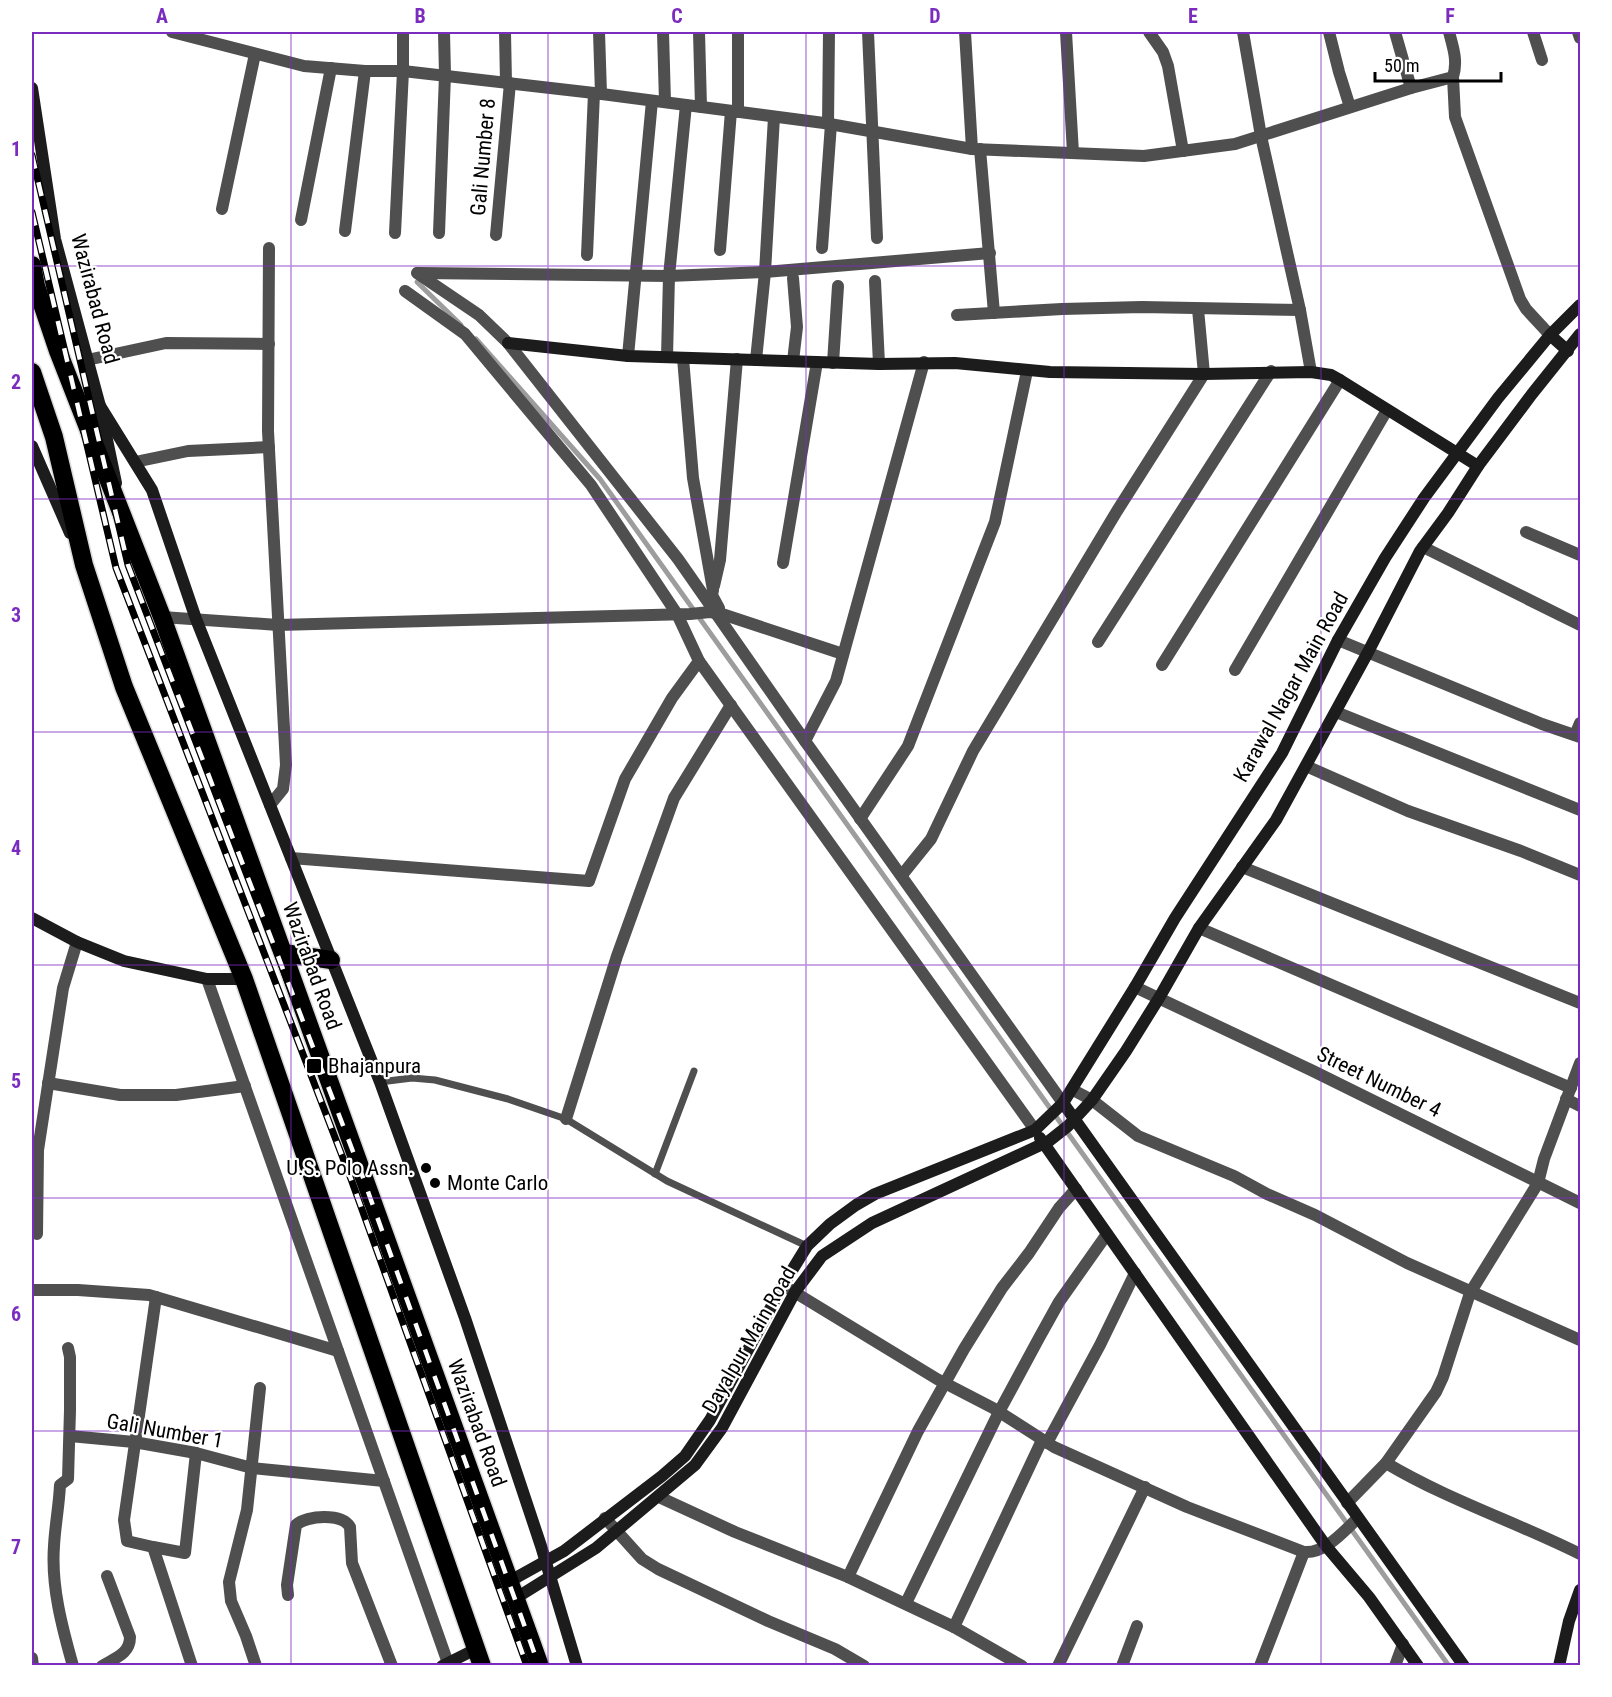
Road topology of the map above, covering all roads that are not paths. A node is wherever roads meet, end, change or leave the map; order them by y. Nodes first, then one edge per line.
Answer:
1 (172, 32) edge
2 (221, 32) edge
3 (403, 32) edge
4 (444, 32) edge
5 (505, 32) edge
6 (599, 32) edge
7 (663, 32) edge
8 (699, 32) edge
9 (738, 32) edge
10 (829, 32) edge
11 (868, 32) edge
12 (964, 32) edge
13 (1066, 32) edge
14 (1149, 32) edge
15 (1243, 32) edge
16 (1329, 32) edge
17 (1395, 32) edge
18 (1449, 32) edge
19 (1533, 32) edge
20 (1578, 32) edge
21 (1581, 38) edge
22 (222, 45) junction
23 (255, 54) junction
24 (1542, 60) dead end
25 (331, 68) junction
26 (365, 71) junction
27 (404, 71) junction
28 (445, 75) junction
29 (1453, 77) junction
30 (508, 83) junction
31 (32, 88) edge
32 (1411, 88) junction
33 (598, 93) junction
34 (658, 102) junction
35 (686, 105) junction
36 (701, 107) junction
37 (1350, 107) junction
38 (735, 112) junction
39 (774, 117) junction
40 (830, 124) junction
41 (873, 131) junction
42 (1261, 136) junction
43 (976, 149) junction
44 (1183, 151) junction
45 (1073, 153) junction
46 (222, 209) dead end
47 (301, 220) dead end
48 (345, 231) dead end
49 (395, 233) dead end
50 (439, 233) dead end
51 (496, 235) dead end
52 (877, 238) dead end
53 (270, 248) dead end
54 (822, 248) dead end
55 (720, 250) dead end
56 (990, 253) junction
57 (587, 255) dead end
58 (32, 265) edge
59 (765, 272) junction
60 (636, 276) junction
61 (669, 276) junction
62 (793, 278) dead end
63 (875, 281) dead end
64 (838, 286) dead end
65 (405, 291) dead end
66 (1581, 305) edge
67 (1198, 309) junction
68 (1300, 310) junction
69 (994, 313) junction
70 (957, 315) dead end
71 (1581, 334) edge
72 (1550, 335) junction
73 (508, 343) junction
74 (269, 344) junction
75 (1568, 351) junction
76 (628, 356) junction
77 (667, 357) junction
78 (683, 358) junction
79 (737, 359) junction
80 (87, 360) junction
81 (756, 360) junction
82 (793, 361) junction
83 (817, 362) junction
84 (924, 362) junction
85 (833, 363) junction
86 (879, 364) junction
87 (1027, 371) junction
88 (1271, 371) junction
89 (32, 372) edge
90 (1311, 372) junction
91 (1204, 374) junction
92 (1341, 380) junction
93 (100, 406) junction
94 (1387, 410) junction
95 (32, 446) edge
96 (269, 447) junction
97 (1456, 452) junction
98 (135, 462) junction
99 (1478, 466) junction
100 (124, 520) junction
101 (1526, 532) dead end
102 (1423, 547) junction
103 (1581, 555) edge
104 (783, 563) dead end
105 (84, 565) junction
106 (713, 590) junction
107 (715, 612) junction
108 (677, 614) junction
109 (162, 617) junction
110 (196, 619) junction
111 (278, 625) junction
112 (1581, 625) edge
113 (1338, 640) junction
114 (1098, 642) dead end
115 (843, 654) junction
116 (1367, 654) junction
117 (699, 661) junction
118 (1162, 665) dead end
119 (1235, 670) dead end
120 (731, 705) junction
121 (1336, 711) junction
122 (1579, 732) edge
123 (805, 741) junction
124 (1306, 766) junction
125 (270, 805) junction
126 (1581, 810) edge
127 (860, 819) junction
128 (291, 858) junction
129 (1242, 867) junction
130 (902, 875) junction
131 (1581, 875) edge
132 (32, 918) edge
133 (1199, 928) junction
134 (77, 942) junction
135 (284, 953) junction
136 (332, 960) junction
137 (207, 979) junction
138 (244, 979) junction
139 (1135, 987) junction
140 (1159, 998) junction
141 (1581, 1003) edge
142 (1581, 1063) edge
143 (694, 1071) dead end
144 (380, 1082) junction
145 (48, 1083) junction
146 (244, 1086) junction
147 (1073, 1090) junction
148 (1569, 1094) junction
149 (1092, 1100) junction
150 (1581, 1106) edge
151 (1059, 1107) junction
152 (566, 1119) junction
153 (1071, 1122) junction
154 (1036, 1128) junction
155 (1047, 1142) junction
156 (655, 1174) junction
157 (1538, 1183) junction
158 (1076, 1189) junction
159 (1581, 1203) edge
160 (38, 1234) dead end
161 (1107, 1234) junction
162 (807, 1246) junction
163 (1135, 1274) junction
164 (783, 1285) junction
165 (32, 1290) edge
166 (795, 1292) junction
167 (1470, 1293) junction
168 (156, 1297) junction
169 (1581, 1340) edge
170 (68, 1348) dead end
171 (338, 1351) junction
172 (944, 1382) junction
173 (260, 1388) dead end
174 (999, 1412) junction
175 (70, 1436) junction
176 (134, 1442) junction
177 (1045, 1442) junction
178 (196, 1453) junction
179 (1386, 1463) junction
180 (252, 1468) junction
181 (384, 1481) junction
182 (1145, 1487) junction
183 (659, 1497) junction
184 (1347, 1503) junction
185 (605, 1518) junction
186 (1355, 1520) junction
187 (615, 1531) junction
188 (1326, 1546) junction
189 (153, 1547) junction
190 (1304, 1552) junction
191 (1581, 1554) edge
192 (545, 1562) junction
193 (107, 1576) dead end
194 (550, 1577) junction
195 (848, 1577) junction
196 (513, 1589) junction
197 (1581, 1590) edge
198 (288, 1595) dead end
199 (906, 1604) junction
200 (1137, 1626) dead end
201 (954, 1627) junction
202 (1403, 1644) junction
203 (479, 1657) edge
204 (32, 1658) edge
205 (580, 1664) edge
206 (33, 1665) edge
207 (73, 1665) edge
208 (102, 1665) edge
209 (192, 1665) edge
210 (255, 1665) edge
211 (393, 1665) edge
212 (447, 1665) edge
213 (540, 1665) edge
214 (864, 1665) edge
215 (1023, 1665) edge
216 (1058, 1665) edge
217 (1122, 1665) edge
218 (1260, 1665) edge
219 (1395, 1665) edge
220 (1418, 1665) edge
221 (1464, 1665) edge
222 (1559, 1665) edge

1 - 22 street
2 - 22 street
3 - 27 street
4 - 28 street
5 - 30 street, Gali Number 8
6 - 33 street
7 - 34 street
8 - 36 street
9 - 38 street
10 - 40 street
11 - 41 street
12 - 43 street
13 - 45 street
14 - 44 street
15 - 42 street
16 - 37 street
17 - 32 street
18 - 29 street
19 - 24 street
20 - 21 street
22 - 23 street
23 - 25 street
23 - 46 street
25 - 26 street
25 - 47 street
26 - 27 street
26 - 48 street
27 - 28 street
27 - 49 street
28 - 30 street
28 - 50 street
29 - 32 street
29 - 72 street
30 - 33 street
30 - 51 street, Gali Number 8
31 - 80 street, Wazirabad Road
32 - 37 street
33 - 34 street
33 - 57 street
34 - 35 street
34 - 60 street
35 - 36 street
35 - 61 street
36 - 38 street
37 - 42 street
38 - 39 street
38 - 55 street
39 - 40 street
39 - 59 street
40 - 41 street
40 - 54 street
41 - 43 street
41 - 52 street
42 - 44 street
42 - 68 street
43 - 45 street
43 - 56 street
44 - 45 street
53 - 74 street
56 - 59 street
56 - 69 street
58 - 100 highway, Wazirabad Road
59 - 61 street
59 - 81 street
60 - 61 street
60 - 73 street
60 - 76 street
61 - 77 street
62 - 82 street
63 - 86 street
64 - 85 street
65 - 108 street
66 - 72 street, Karawal Nagar Main Road
67 - 68 street
67 - 69 street
67 - 91 street
68 - 90 street
69 - 70 street
71 - 75 street
72 - 75 street
72 - 97 street, Karawal Nagar Main Road
73 - 76 street
73 - 107 street
74 - 80 street
74 - 96 street
75 - 99 street
76 - 77 street
77 - 78 street
78 - 79 street
78 - 106 street
79 - 81 street
79 - 106 street
80 - 93 street, Wazirabad Road
81 - 82 street
82 - 83 street
83 - 85 street
83 - 104 street
84 - 86 street
84 - 87 street
84 - 115 street
85 - 86 street
87 - 91 street
87 - 127 street
88 - 90 street
88 - 91 street
88 - 114 street
89 - 105 highway
90 - 92 street
91 - 130 street
92 - 94 street
92 - 118 street
93 - 98 street
93 - 100 street, Wazirabad Road
94 - 97 street
94 - 119 street
95 - 105 street
96 - 98 street
96 - 111 street
97 - 99 street
97 - 113 street, Karawal Nagar Main Road
98 - 110 street
99 - 102 street
100 - 109 highway, Wazirabad Road
101 - 103 street
102 - 112 street
102 - 116 street
105 - 138 highway
106 - 107 street
107 - 108 street
107 - 115 street
107 - 123 street
108 - 111 street
108 - 117 street
109 - 110 street
109 - 135 highway, Wazirabad Road
110 - 111 street
110 - 125 street
111 - 125 street
113 - 116 street
113 - 139 street, Karawal Nagar Main Road
115 - 123 street
116 - 121 street
116 - 122 street
117 - 120 street
117 - 128 street
120 - 152 street
120 - 154 street
121 - 124 street
121 - 126 street
123 - 127 street
124 - 129 street
124 - 131 street
125 - 128 street
127 - 130 street
128 - 136 street
129 - 133 street
129 - 141 street
130 - 151 street
132 - 134 street
133 - 140 street
133 - 148 street
134 - 137 street
134 - 145 street
135 - 136 highway
135 - 196 highway, Wazirabad Road
136 - 144 street
137 - 138 street
137 - 146 street
138 - 203 highway
139 - 140 street, Street Number 4
139 - 147 street, Karawal Nagar Main Road
140 - 149 street
140 - 157 street, Street Number 4
142 - 148 street
143 - 156 lane
144 - 152 lane
144 - 192 street
145 - 146 street
145 - 160 street
146 - 171 street
147 - 149 street
147 - 151 street, Karawal Nagar Main Road
148 - 150 street
148 - 157 street
149 - 153 street
149 - 167 street
151 - 153 street
151 - 154 street, Karawal Nagar Main Road
152 - 156 lane
153 - 155 street
153 - 184 street
154 - 155 street
154 - 162 street, Dayalpur Main Road
155 - 158 street
155 - 166 street, Dayalpur Main Road
156 - 162 lane
157 - 159 street, Street Number 4
157 - 167 street
158 - 161 street
158 - 172 street
161 - 163 street
161 - 174 street
162 - 164 street, Dayalpur Main Road
163 - 177 street
163 - 188 street
164 - 166 street
164 - 185 street, Dayalpur Main Road
165 - 168 street
166 - 172 street
166 - 183 street, Dayalpur Main Road
167 - 169 street
167 - 179 street
168 - 171 street
168 - 176 street
170 - 175 street
171 - 181 street
172 - 174 street
172 - 195 street
173 - 180 street
174 - 177 street
174 - 199 street
175 - 176 street, Gali Number 1
175 - 207 street
176 - 178 street, Gali Number 1
176 - 189 street
177 - 182 street
177 - 201 street
178 - 180 street, Gali Number 1
178 - 189 street
179 - 184 street
179 - 191 street
180 - 181 street, Gali Number 1
180 - 210 street
181 - 212 street
182 - 190 street
182 - 216 street
183 - 187 street, Dayalpur Main Road
183 - 195 street
184 - 186 street
185 - 187 street
185 - 192 street, Dayalpur Main Road
186 - 188 street
186 - 221 street
187 - 194 street, Dayalpur Main Road
187 - 214 street
188 - 190 street
188 - 202 street
189 - 209 street
190 - 218 street
192 - 194 street
192 - 196 street, Dayalpur Main Road
193 - 208 street
194 - 196 street, Dayalpur Main Road
194 - 205 street
195 - 199 street
196 - 213 highway, Wazirabad Road
197 - 222 street
198 - 211 street
199 - 201 street
200 - 217 street
201 - 215 street
202 - 219 street
202 - 220 street
203 - 212 street
204 - 206 street

